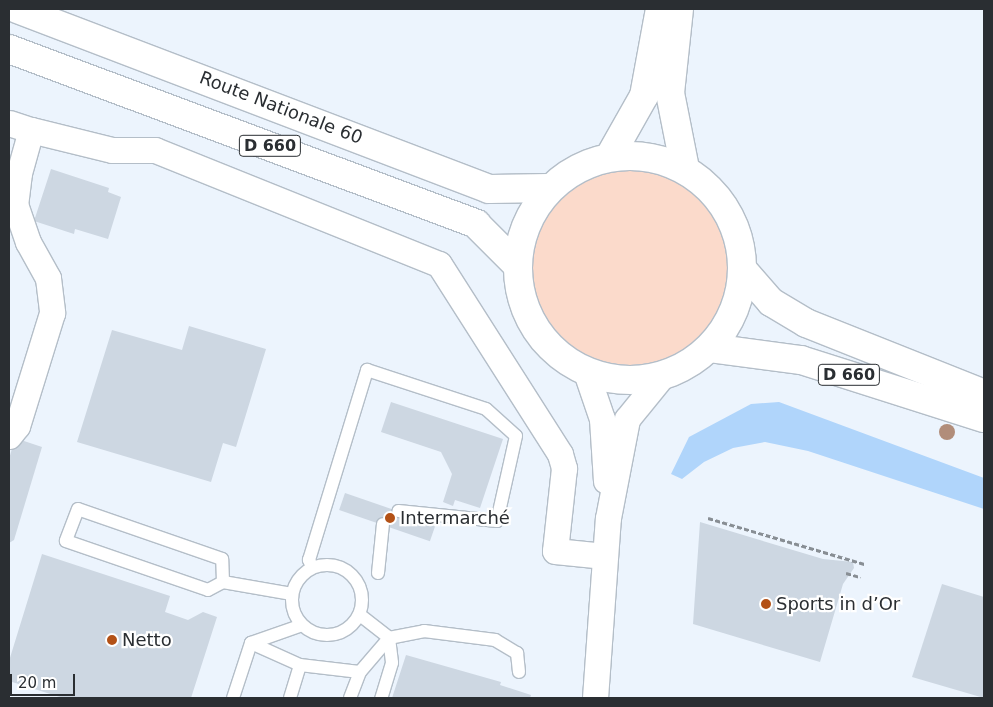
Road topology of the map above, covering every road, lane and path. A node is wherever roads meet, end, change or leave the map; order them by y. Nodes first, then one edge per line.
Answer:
1 (17, 9) edge
2 (660, 9) edge
3 (679, 9) edge
4 (9, 49) edge
5 (20, 126) edge
6 (610, 156) junction
7 (685, 169) junction
8 (549, 188) junction
9 (517, 265) junction
10 (743, 270) junction
11 (710, 348) junction
12 (586, 372) junction
13 (662, 376) junction
14 (984, 394) edge
15 (984, 418) edge
16 (9, 436) edge
17 (399, 511) dead end
18 (608, 518) junction
19 (708, 518) dead end
20 (383, 524) dead end
21 (605, 556) junction
22 (864, 564) dead end
23 (312, 567) junction
24 (378, 573) dead end
25 (846, 573) dead end
26 (860, 577) dead end
27 (223, 582) junction
28 (292, 594) junction
29 (360, 615) junction
30 (302, 625) junction
31 (388, 638) junction
32 (251, 643) junction
33 (300, 665) junction
34 (360, 672) junction
35 (519, 672) dead end
36 (233, 698) edge
37 (290, 698) edge
38 (350, 698) edge
39 (381, 698) edge
40 (595, 698) edge

1 - 8 main road, Route Nationale 60 / D 660
2 - 6 main road
3 - 7 main road
4 - 9 main road, D 660
5 - 16 street
5 - 21 street
6 - 7 main road
6 - 8 main road
7 - 10 main road
8 - 9 main road
9 - 12 main road
10 - 11 main road
10 - 14 main road, D 660
11 - 13 main road
11 - 15 main road, D 660
12 - 13 main road
12 - 18 street
13 - 18 street
17 - 23 lane
18 - 21 street
19 - 22 path
20 - 24 lane
21 - 40 street
23 - 28 lane
23 - 29 lane
25 - 26 path
27 - 27 lane
27 - 28 lane
28 - 30 lane
29 - 30 lane
29 - 31 lane
30 - 32 lane
31 - 34 lane
31 - 35 lane
31 - 39 lane
32 - 33 lane
32 - 36 lane
33 - 34 lane
33 - 37 lane
34 - 38 lane

